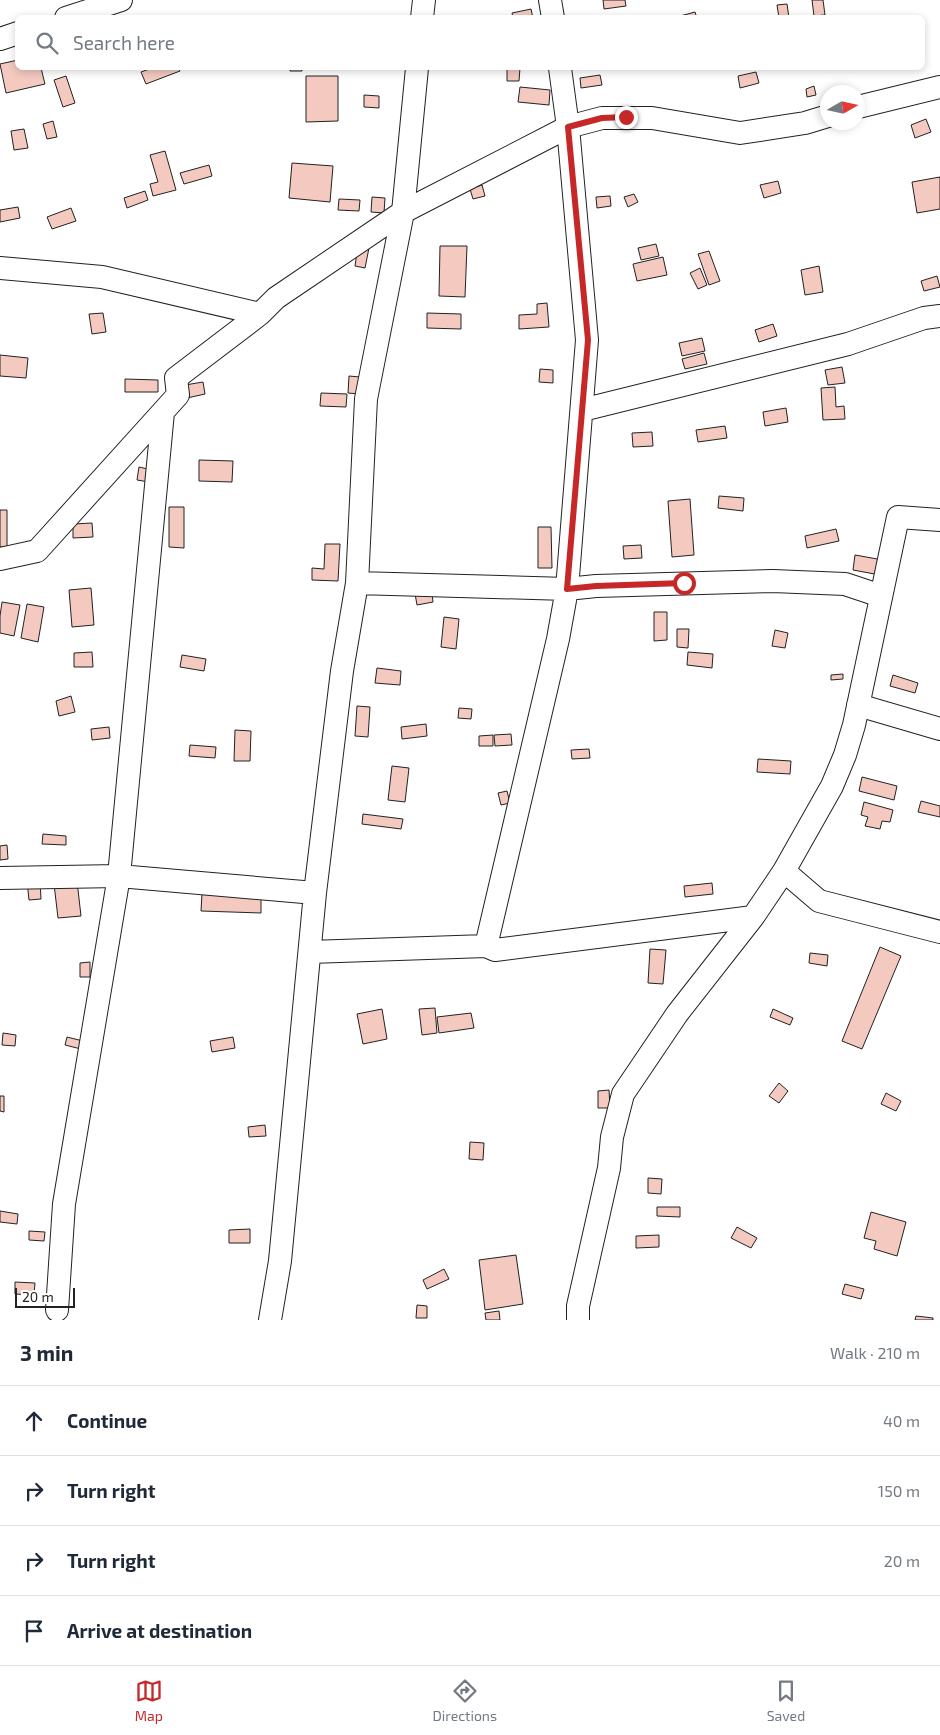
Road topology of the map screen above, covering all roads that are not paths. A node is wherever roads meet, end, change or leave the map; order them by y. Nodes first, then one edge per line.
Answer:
1 (121, 0) edge
2 (424, 0) edge
3 (550, 0) edge
4 (75, 15) edge
5 (422, 15) edge
6 (552, 15) edge
7 (15, 34) edge
8 (0, 39) edge
9 (417, 70) edge
10 (560, 70) edge
11 (940, 87) edge
12 (865, 105) edge
13 (820, 118) edge
14 (568, 127) junction
15 (403, 212) junction
16 (0, 268) edge
17 (260, 314) junction
18 (940, 316) edge
19 (582, 410) junction
20 (163, 412) junction
21 (940, 520) edge
22 (0, 559) edge
23 (357, 583) junction
24 (567, 589) junction
25 (881, 596) junction
26 (858, 705) junction
27 (940, 729) edge
28 (784, 871) junction
29 (120, 876) junction
30 (0, 878) edge
31 (315, 893) junction
32 (753, 917) junction
33 (940, 932) edge
34 (486, 946) junction
35 (310, 952) junction
36 (57, 1310) dead end
37 (270, 1320) edge
38 (578, 1320) edge

1 - 4 street
2 - 5 street
3 - 6 street
7 - 8 street
9 - 15 street
10 - 14 street
11 - 12 street
13 - 14 street
14 - 15 street
14 - 19 street
15 - 17 street
15 - 23 street
16 - 17 street
17 - 20 street
18 - 19 street
19 - 24 street
20 - 22 street
20 - 29 street
21 - 25 street
23 - 24 street
23 - 31 street
24 - 25 street
24 - 34 street
25 - 26 street
26 - 27 street
26 - 28 street
28 - 32 street
28 - 33 street
29 - 30 street
29 - 31 street
29 - 36 street
31 - 35 street
32 - 34 street
32 - 38 street
34 - 35 street
35 - 37 street

